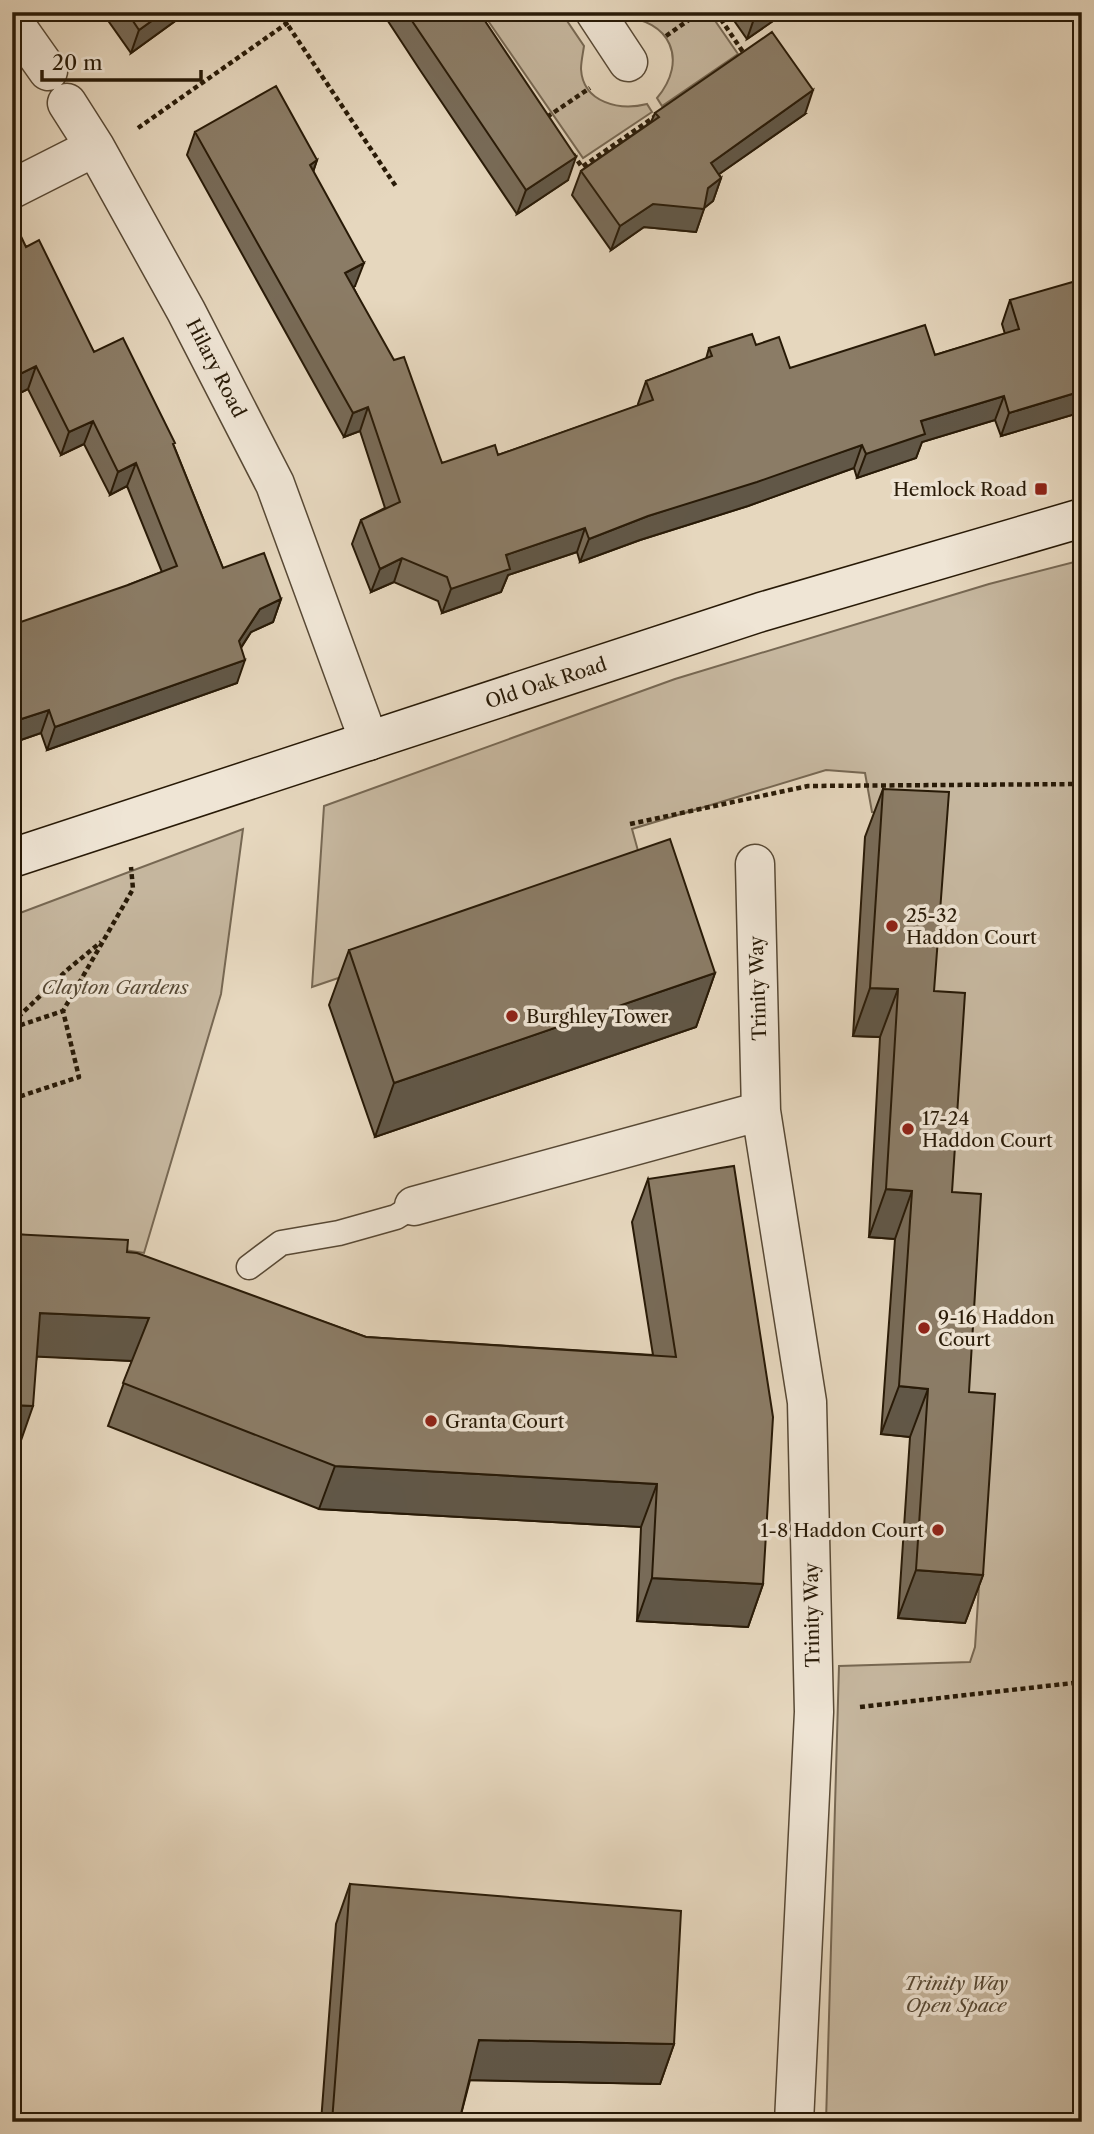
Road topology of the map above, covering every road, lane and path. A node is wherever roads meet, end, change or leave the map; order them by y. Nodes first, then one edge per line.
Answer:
1 (279, 12) edge
2 (303, 12) edge
3 (595, 12) edge
4 (12, 20) edge
5 (287, 24) junction
6 (628, 62) dead end
7 (131, 132) dead end
8 (95, 147) junction
9 (12, 188) edge
10 (397, 188) dead end
11 (1082, 518) edge
12 (369, 741) junction
13 (1082, 784) edge
14 (630, 824) dead end
15 (12, 858) edge
16 (128, 861) dead end
17 (755, 864) dead end
18 (105, 939) junction
19 (63, 1011) junction
20 (12, 1026) edge
21 (12, 1099) edge
22 (761, 1111) junction
23 (414, 1206) joint
24 (249, 1267) dead end
25 (1082, 1682) edge
26 (814, 1712) junction
27 (793, 2122) edge

1 - 5 path
2 - 5 path
3 - 6 street
4 - 8 street, Hilary Road
5 - 7 path
5 - 10 path
8 - 9 street
8 - 12 street, Hilary Road
11 - 12 street, Old Oak Road
12 - 15 street, Old Oak Road
13 - 14 path
16 - 18 path
17 - 22 street, Trinity Way
18 - 19 path
18 - 20 path
19 - 20 path
19 - 21 path
22 - 23 street
22 - 26 street, Trinity Way
23 - 24 lane
25 - 26 path
26 - 27 street, Trinity Way

